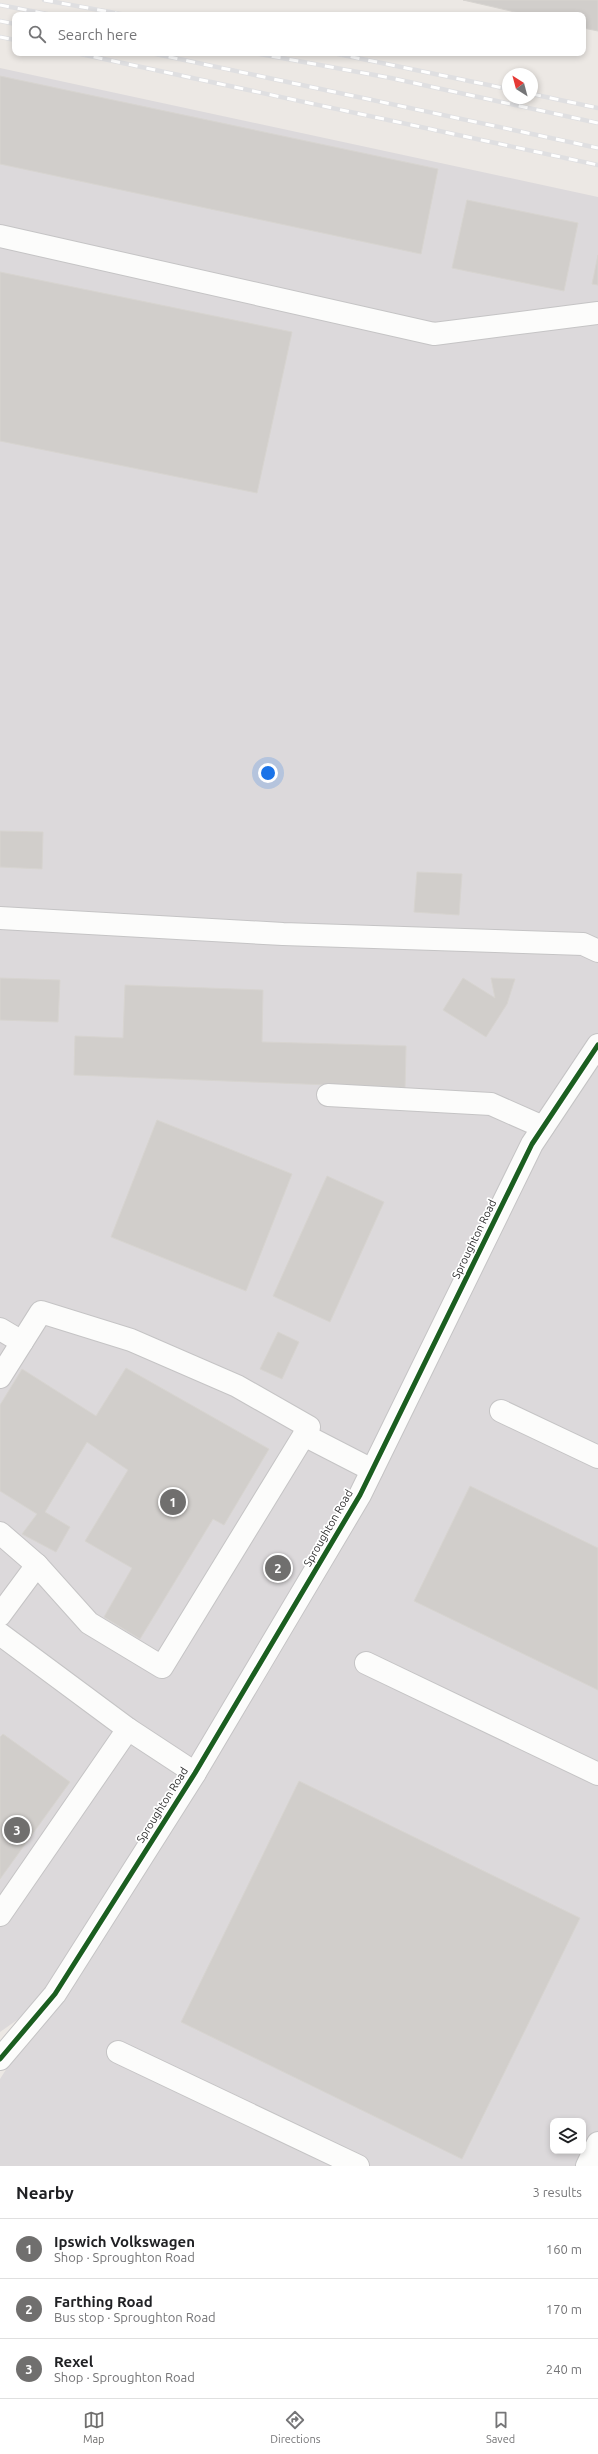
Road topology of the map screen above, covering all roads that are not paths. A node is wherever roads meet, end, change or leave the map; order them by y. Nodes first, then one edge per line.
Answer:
1 (0, 236) edge
2 (598, 313) edge
3 (0, 918) edge
4 (598, 951) edge
5 (598, 1045) edge
6 (328, 1095) dead end
7 (543, 1127) junction
8 (0, 1329) edge
9 (22, 1342) junction
10 (0, 1377) edge
11 (501, 1411) dead end
12 (304, 1435) junction
13 (598, 1457) edge
14 (372, 1470) junction
15 (0, 1533) edge
16 (37, 1565) junction
17 (0, 1615) edge
18 (0, 1634) edge
19 (366, 1663) dead end
20 (128, 1728) junction
21 (195, 1773) junction
22 (598, 1774) edge
23 (0, 1915) edge
24 (118, 2052) dead end
25 (0, 2059) edge
26 (598, 2143) edge
27 (358, 2166) edge
28 (587, 2166) edge

1 - 2 street
3 - 4 street
5 - 7 street, Sproughton Road
6 - 7 street
7 - 14 street, Sproughton Road
8 - 9 street
9 - 10 street
9 - 12 street
11 - 13 street
12 - 14 street
12 - 16 street
14 - 21 street, Sproughton Road
15 - 16 street
16 - 17 street
18 - 20 street
19 - 22 street
20 - 21 street
20 - 23 street
21 - 25 street, Sproughton Road
24 - 27 street
26 - 28 street

